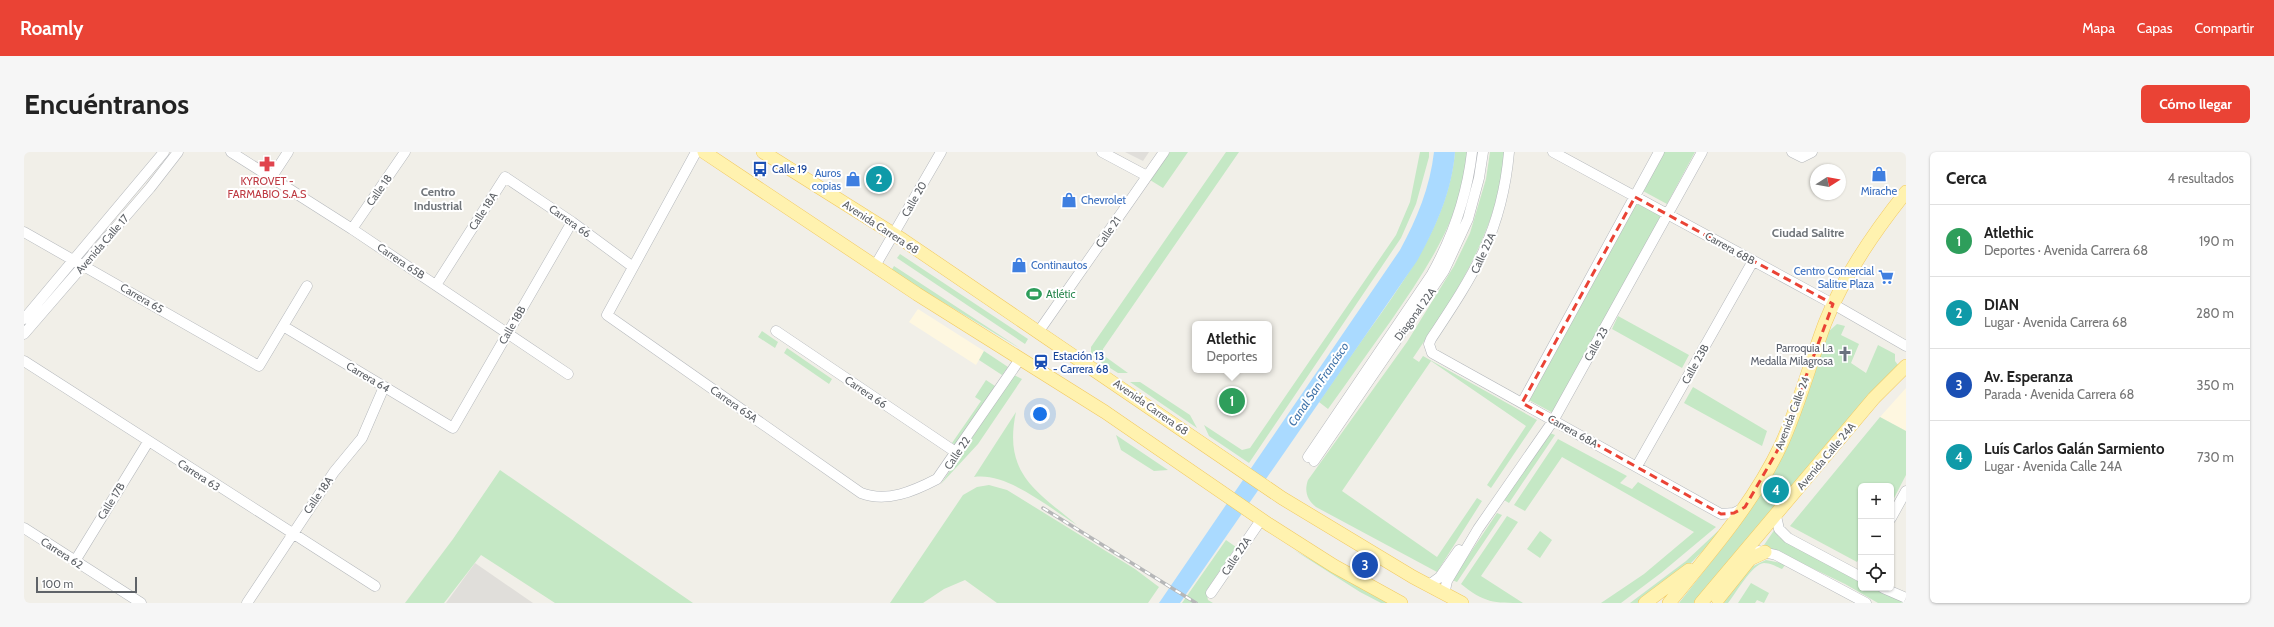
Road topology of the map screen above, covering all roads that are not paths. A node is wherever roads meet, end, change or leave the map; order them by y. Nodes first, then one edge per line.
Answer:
1 (164, 152) edge
2 (178, 152) edge
3 (231, 152) edge
4 (288, 152) edge
5 (405, 152) edge
6 (696, 152) edge
7 (704, 152) edge
8 (763, 152) edge
9 (941, 152) edge
10 (1102, 152) edge
11 (1164, 152) edge
12 (1472, 152) edge
13 (1483, 152) edge
14 (1510, 152) edge
15 (1553, 152) edge
16 (1659, 152) edge
17 (1702, 152) edge
18 (1792, 152) edge
19 (1810, 154) edge
20 (1147, 176) junction
21 (505, 177) joint
22 (270, 178) junction
23 (1906, 192) edge
24 (1635, 197) junction
25 (1668, 214) junction
26 (572, 222) junction
27 (352, 229) junction
28 (24, 232) edge
29 (894, 234) junction
30 (1753, 261) junction
31 (79, 263) junction
32 (875, 266) junction
33 (633, 267) junction
34 (436, 285) junction
35 (307, 286) dead end
36 (1833, 304) junction
37 (24, 319) edge
38 (283, 326) junction
39 (776, 331) dead end
40 (1039, 331) junction
41 (508, 332) junction
42 (24, 334) edge
43 (1429, 344) joint
44 (1906, 346) edge
45 (1020, 359) junction
46 (24, 361) edge
47 (1906, 366) edge
48 (568, 374) dead end
49 (384, 386) junction
50 (1522, 403) junction
51 (1553, 421) junction
52 (453, 428) joint
53 (148, 442) junction
54 (957, 453) junction
55 (1637, 466) junction
56 (1906, 491) edge
57 (861, 493) joint
58 (1745, 507) junction
59 (1894, 513) edge
60 (1721, 514) junction
61 (1776, 516) junction
62 (1261, 520) junction
63 (24, 528) edge
64 (1478, 529) junction
65 (291, 534) junction
66 (1725, 534) junction
67 (1713, 549) junction
68 (1765, 552) junction
69 (1745, 553) junction
70 (75, 561) junction
71 (1858, 574) edge
72 (1429, 585) junction
73 (375, 586) dead end
74 (1890, 591) edge
75 (1211, 594) dead end
76 (1447, 595) junction
77 (1906, 598) edge
78 (1717, 601) edge
79 (141, 603) edge
80 (247, 603) edge
81 (1401, 603) edge
82 (1462, 603) edge
83 (1645, 603) edge
84 (1669, 603) edge
85 (1701, 603) edge
86 (1866, 603) edge

1 - 31 street, Avenida Calle 17
2 - 31 street, Avenida Calle 17
3 - 22 street, Carrera 65B
4 - 22 street
5 - 27 street, Calle 18
6 - 33 street
7 - 32 main road
8 - 29 main road, Avenida Carrera 68
9 - 29 street, Calle 20
10 - 20 street
11 - 20 street, Calle 21
12 - 13 street, Diagonal 22A
14 - 43 street, Calle 22A
15 - 24 street, Carrera 68B
16 - 24 street
17 - 25 street, Calle 23
18 - 19 street
20 - 40 street, Calle 21
21 - 26 street, Carrera 66
21 - 34 street, Calle 18A
22 - 27 street, Carrera 65B
23 - 36 main road, Avenida Calle 24
24 - 25 street, Carrera 68B
24 - 50 street
25 - 30 street, Carrera 68B
25 - 51 street, Calle 23
26 - 33 street, Carrera 66
26 - 41 street, Calle 18B
27 - 34 street, Carrera 65B
28 - 31 street, Carrera 65
29 - 32 street, Calle 20
29 - 40 main road, Avenida Carrera 68
30 - 36 street, Carrera 68B
30 - 55 street, Calle 23B
31 - 37 street, Avenida Calle 17
31 - 38 street, Carrera 65
31 - 42 street, Avenida Calle 17
32 - 45 main road
33 - 57 street, Carrera 65A
34 - 41 street, Carrera 65B
35 - 38 street
36 - 44 street, Carrera 68B
36 - 58 main road, Avenida Calle 24
38 - 49 street, Carrera 64
39 - 54 street, Carrera 66
40 - 72 main road, Avenida Carrera 68
41 - 48 street, Carrera 65B
41 - 52 street, Calle 18B
43 - 50 street, Carrera 68A
45 - 54 street, Calle 22
45 - 62 main road
46 - 53 street, Carrera 63
47 - 61 main road, Avenida Calle 24A
49 - 52 street, Carrera 64
49 - 65 street, Calle 18A
50 - 51 street, Carrera 68A
51 - 55 street, Carrera 68A
51 - 64 street, Calle 23
53 - 65 street, Carrera 63
53 - 70 street, Calle 17B
54 - 57 street, Calle 22
55 - 60 street, Carrera 68A
56 - 59 street
58 - 60 street
58 - 66 main road, Avenida Calle 24
60 - 66 street
61 - 69 main road, Avenida Calle 24A
61 - 71 street
62 - 75 street, Calle 22A
62 - 81 main road
63 - 70 street, Carrera 62
64 - 72 street, Calle 23
64 - 76 street, Calle 23
65 - 73 street, Carrera 63
65 - 80 street, Calle 18A
66 - 67 main road, Avenida Calle 24
67 - 83 main road
67 - 84 main road, Avenida Calle 24
68 - 69 street
68 - 78 main road
68 - 86 street
69 - 78 main road
69 - 85 main road, Avenida Calle 24A
70 - 79 street, Carrera 62
72 - 76 main road, Avenida Carrera 68
74 - 77 street
76 - 82 main road, Avenida Carrera 68

